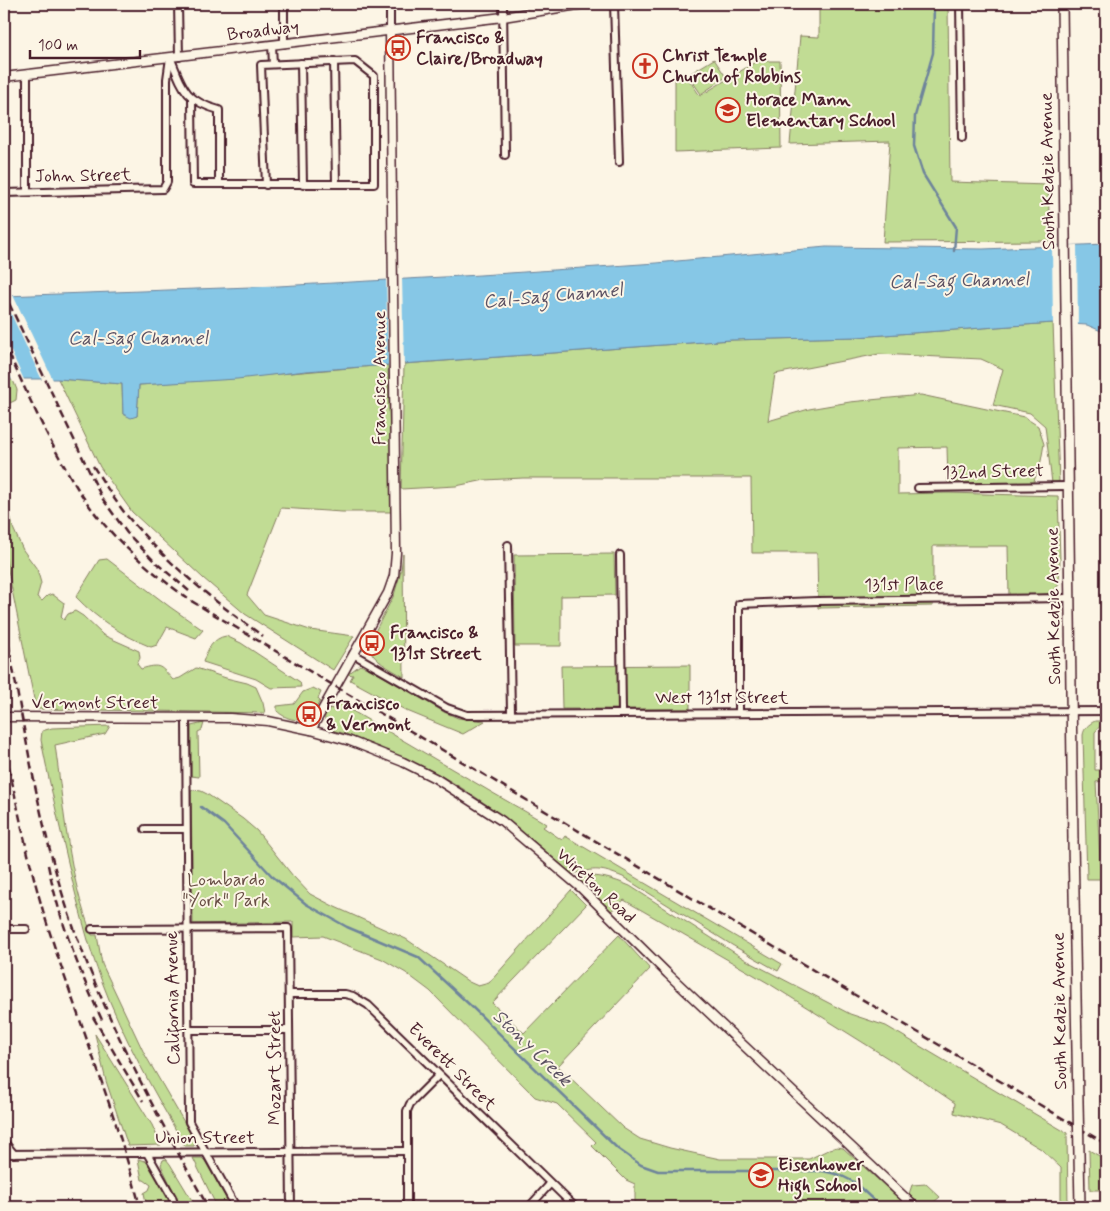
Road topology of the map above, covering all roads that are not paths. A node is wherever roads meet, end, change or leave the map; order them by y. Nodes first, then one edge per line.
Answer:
1 (178, 4) edge
2 (284, 4) edge
3 (390, 4) edge
4 (503, 4) edge
5 (584, 4) edge
6 (614, 4) edge
7 (960, 4) edge
8 (1062, 4) edge
9 (503, 17) junction
10 (390, 30) junction
11 (284, 44) junction
12 (272, 45) junction
13 (175, 58) junction
14 (334, 61) junction
15 (301, 63) junction
16 (273, 64) junction
17 (27, 74) junction
18 (4, 77) edge
19 (192, 99) junction
20 (962, 138) dead end
21 (505, 155) dead end
22 (619, 162) dead end
23 (219, 184) junction
24 (336, 184) junction
25 (266, 185) junction
26 (303, 185) junction
27 (27, 192) junction
28 (4, 193) edge
29 (1068, 486) junction
30 (918, 488) dead end
31 (508, 545) dead end
32 (620, 556) dead end
33 (1070, 598) junction
34 (353, 654) junction
35 (1106, 711) edge
36 (739, 712) junction
37 (1071, 712) junction
38 (511, 713) junction
39 (622, 713) junction
40 (4, 717) edge
41 (186, 718) junction
42 (311, 730) junction
43 (145, 829) dead end
44 (186, 829) junction
45 (187, 928) junction
46 (4, 929) edge
47 (26, 929) dead end
48 (92, 929) dead end
49 (289, 994) junction
50 (189, 1030) junction
51 (290, 1030) junction
52 (439, 1075) junction
53 (4, 1142) edge
54 (290, 1152) junction
55 (406, 1152) junction
56 (147, 1153) junction
57 (207, 1153) junction
58 (4, 1154) edge
59 (14, 1154) junction
60 (550, 1184) junction
61 (175, 1207) edge
62 (236, 1207) edge
63 (290, 1207) edge
64 (407, 1207) edge
65 (530, 1207) edge
66 (575, 1207) edge
67 (914, 1207) edge
68 (1080, 1207) edge

1 - 13 street
2 - 11 street
3 - 10 street, Francisco Avenue
4 - 9 street
5 - 9 street, Broadway
6 - 22 street
7 - 20 street
8 - 29 main road, South Kedzie Avenue
9 - 10 street, Broadway
9 - 21 street
10 - 11 street, Broadway
10 - 34 street, Francisco Avenue
11 - 12 street, Broadway
12 - 13 street, Broadway
12 - 16 street
13 - 17 street, Broadway
13 - 19 street
13 - 27 street, John Street
14 - 15 street
14 - 24 street
14 - 24 street
15 - 16 street
15 - 26 street
16 - 25 street
17 - 18 street, Broadway
17 - 27 street
19 - 23 street
19 - 23 street
23 - 25 street
24 - 26 street
25 - 26 street
27 - 28 street, John Street
29 - 30 street, 132nd Street
29 - 33 main road, South Kedzie Avenue
31 - 38 street
32 - 39 street
33 - 36 street, 131st Place
33 - 37 main road, South Kedzie Avenue
34 - 38 street, West 131st Street
34 - 42 street, Francisco Avenue
35 - 37 street, West 131st Street
36 - 37 street, West 131st Street
36 - 39 street, West 131st Street
37 - 68 main road, South Kedzie Avenue, bridge
38 - 39 street, West 131st Street
40 - 41 street, Vermont Street
41 - 42 street, Wireton Road
41 - 44 street, California Avenue
42 - 67 street, Wireton Road
43 - 44 street
44 - 45 street, California Avenue
45 - 48 street
45 - 49 street, Mozart Street
45 - 50 street, California Avenue
46 - 47 street
49 - 51 street, Mozart Street
49 - 52 street, Everett Street
50 - 51 street
50 - 57 street, California Avenue
51 - 54 street, Mozart Street
52 - 55 street
52 - 60 street, Everett Street
53 - 59 street
54 - 55 street, Union Street
54 - 57 street, Union Street
54 - 63 street, Mozart Street
55 - 64 street
56 - 57 street, Union Street
56 - 59 street, Union Street
56 - 61 street
57 - 62 street, California Avenue
58 - 59 street, Union Street
60 - 65 street
60 - 66 street, Everett Street

